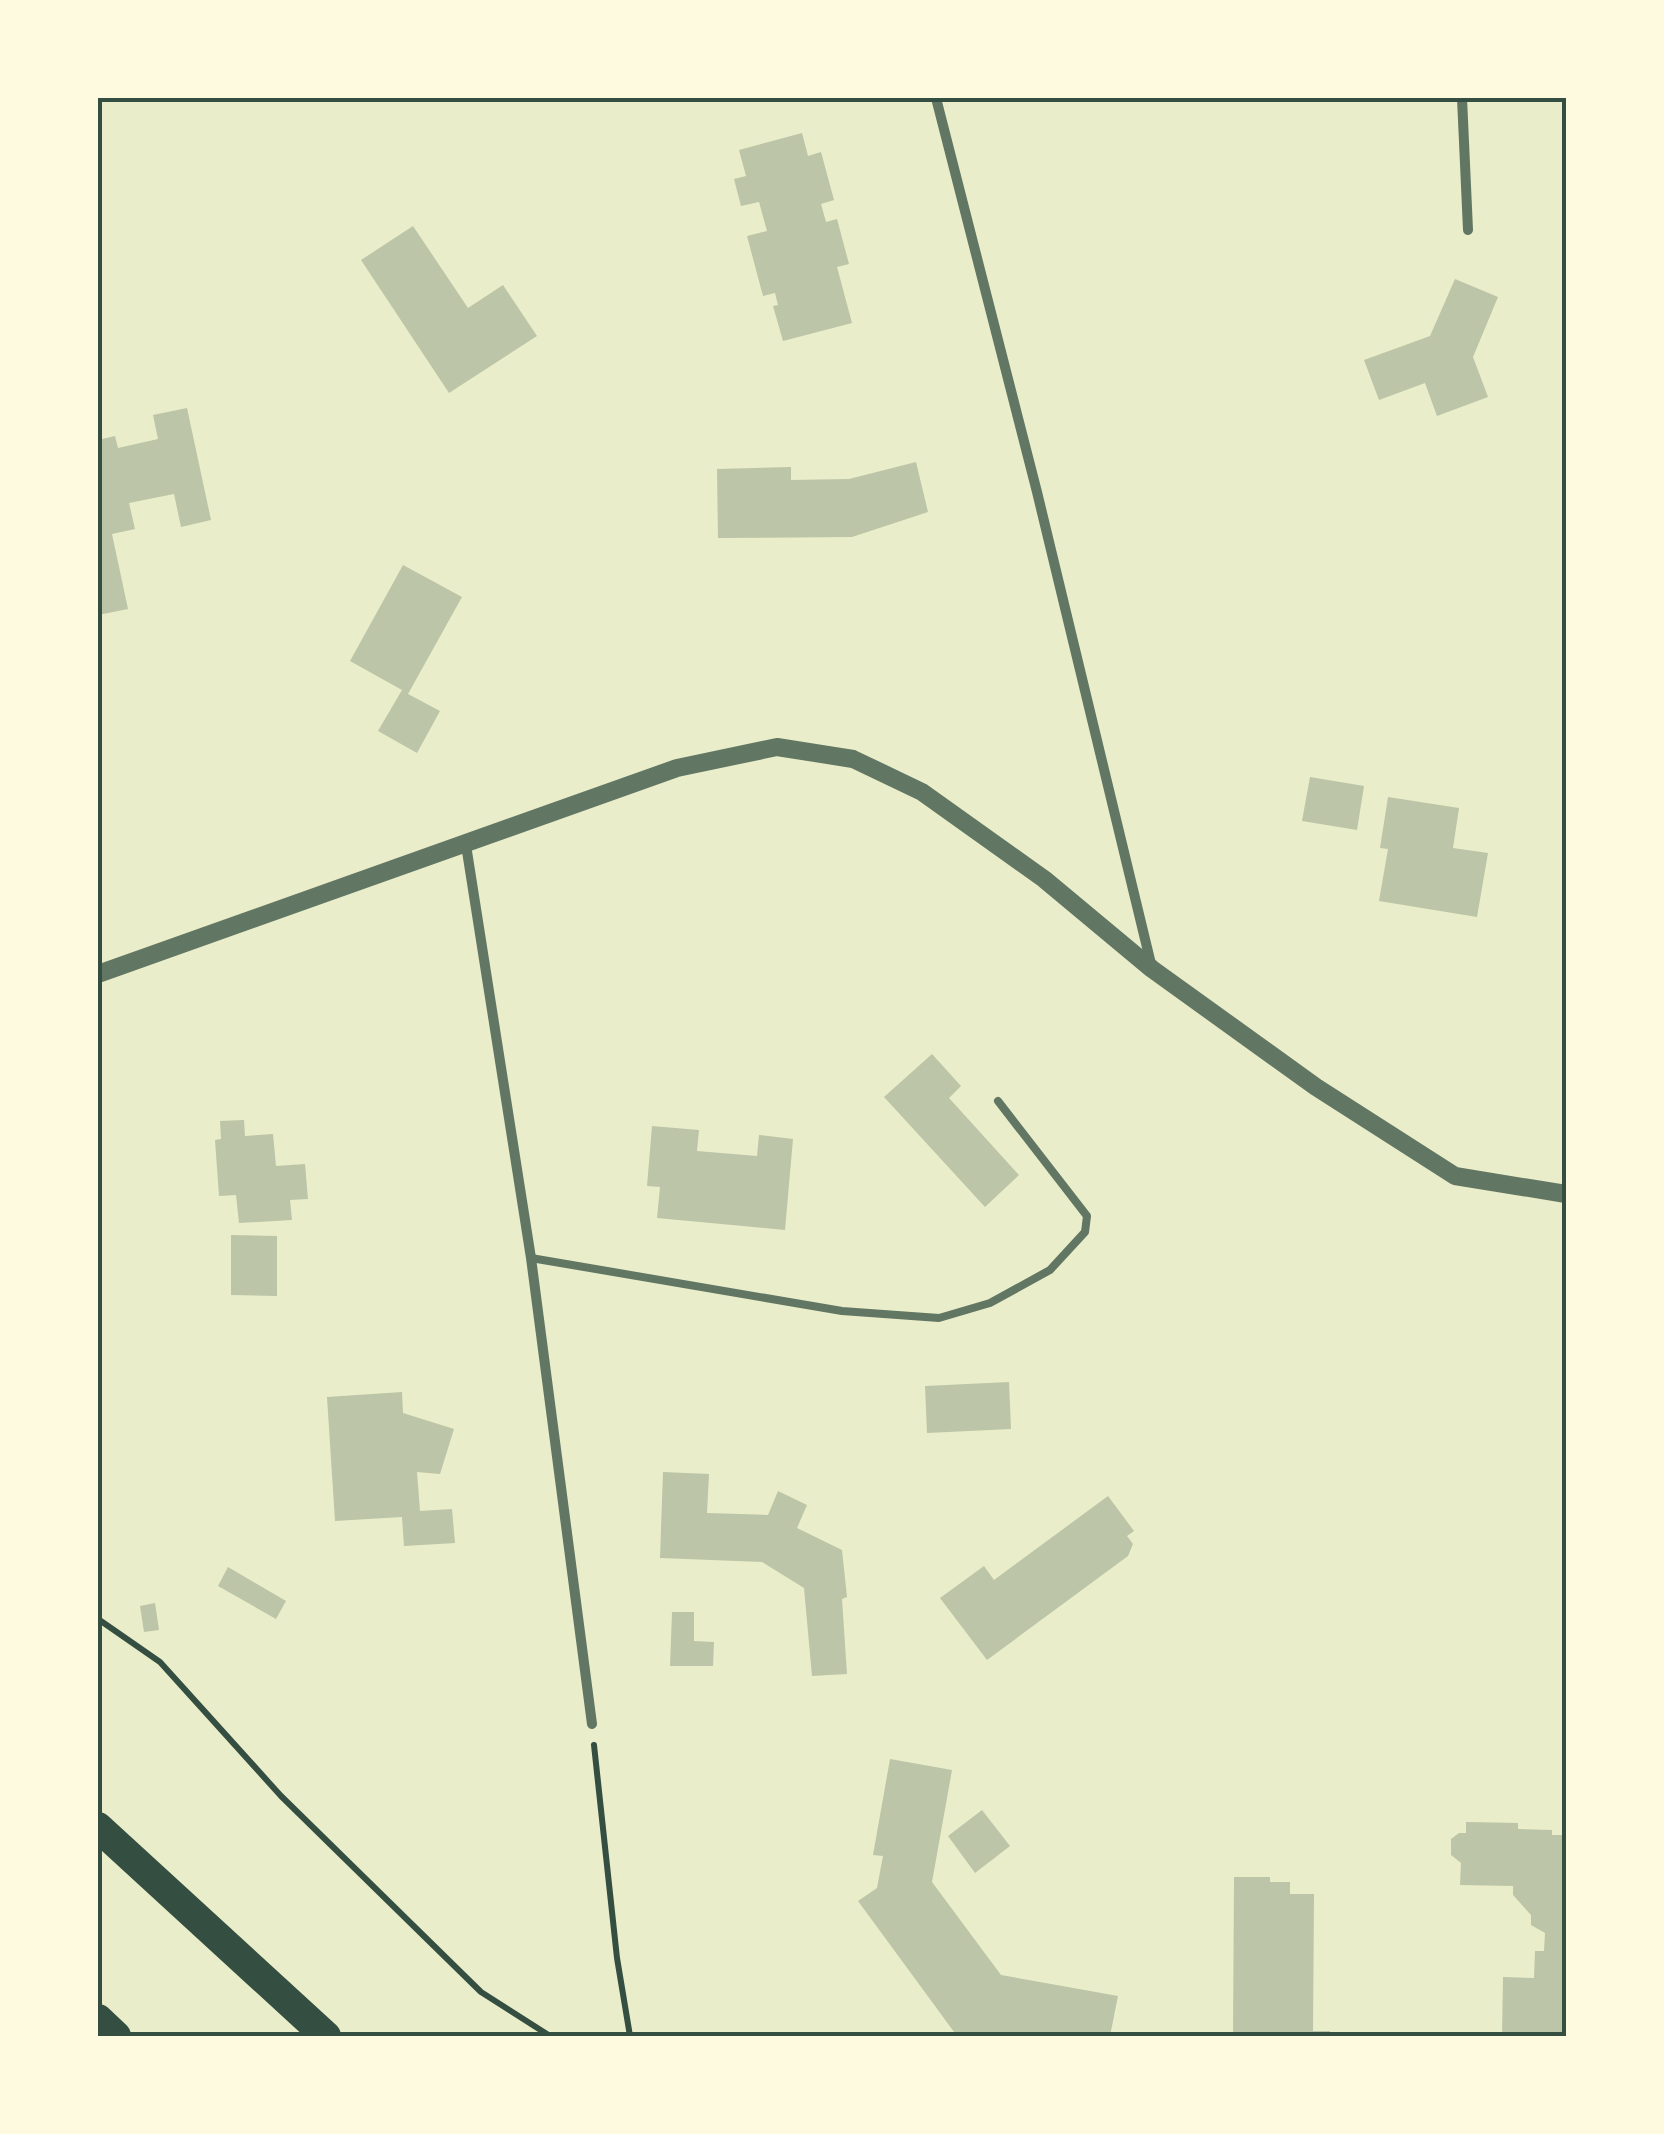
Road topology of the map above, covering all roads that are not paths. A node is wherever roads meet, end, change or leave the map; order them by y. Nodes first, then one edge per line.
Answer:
1 (936, 98) edge
2 (1462, 98) edge
3 (1468, 230) dead end
4 (466, 845) junction
5 (1152, 969) junction
6 (98, 974) edge
7 (998, 1101) dead end
8 (1566, 1194) edge
9 (531, 1258) junction
10 (592, 1724) road end
11 (98, 1827) edge
12 (98, 2019) edge
13 (116, 2036) edge
14 (326, 2036) edge

1 - 5 street
2 - 3 street
4 - 5 street
4 - 6 street
4 - 9 street
5 - 8 street
7 - 9 lane
9 - 10 street
11 - 14 highway
12 - 13 highway

